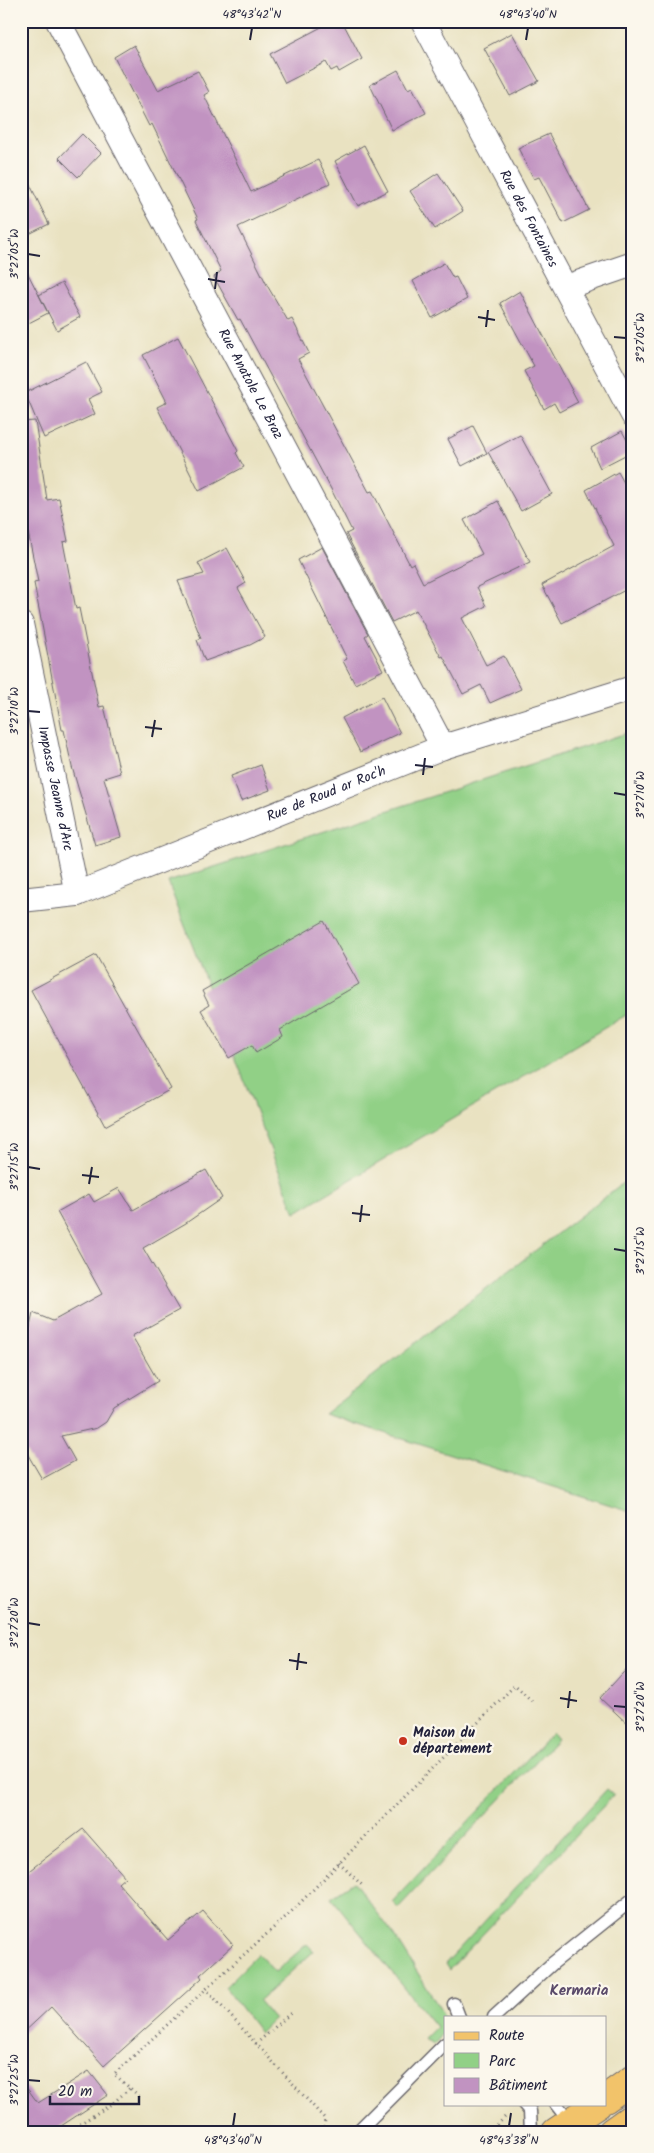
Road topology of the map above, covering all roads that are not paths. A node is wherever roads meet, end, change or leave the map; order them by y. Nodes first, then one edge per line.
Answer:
1 (58, 21) edge
2 (423, 21) edge
3 (633, 264) edge
4 (566, 287) junction
5 (633, 415) edge
6 (21, 624) edge
7 (633, 688) edge
8 (443, 747) junction
9 (77, 894) junction
10 (21, 900) edge
11 (633, 1899) edge
12 (454, 2004) dead end
13 (459, 2016) edge
14 (495, 2016) edge
15 (444, 2045) edge
16 (633, 2079) edge
17 (606, 2098) edge
18 (526, 2106) edge
19 (594, 2106) edge
20 (633, 2117) edge
21 (564, 2123) edge
22 (357, 2132) edge
23 (530, 2132) edge
24 (612, 2132) edge

1 - 8 street, Rue Anatole Le Braz
2 - 4 street, Rue des Fontaines
3 - 4 street
4 - 5 street, Rue des Fontaines
6 - 9 street, Impasse Jeanne d'Arc
7 - 8 street, Rue de Roud ar Roc'h
8 - 9 street, Rue de Roud ar Roc'h
9 - 10 street, Rue de Roud ar Roc'h
11 - 14 lane
12 - 13 lane
15 - 22 lane
16 - 17 main road
18 - 23 lane
19 - 21 main road
20 - 24 main road

